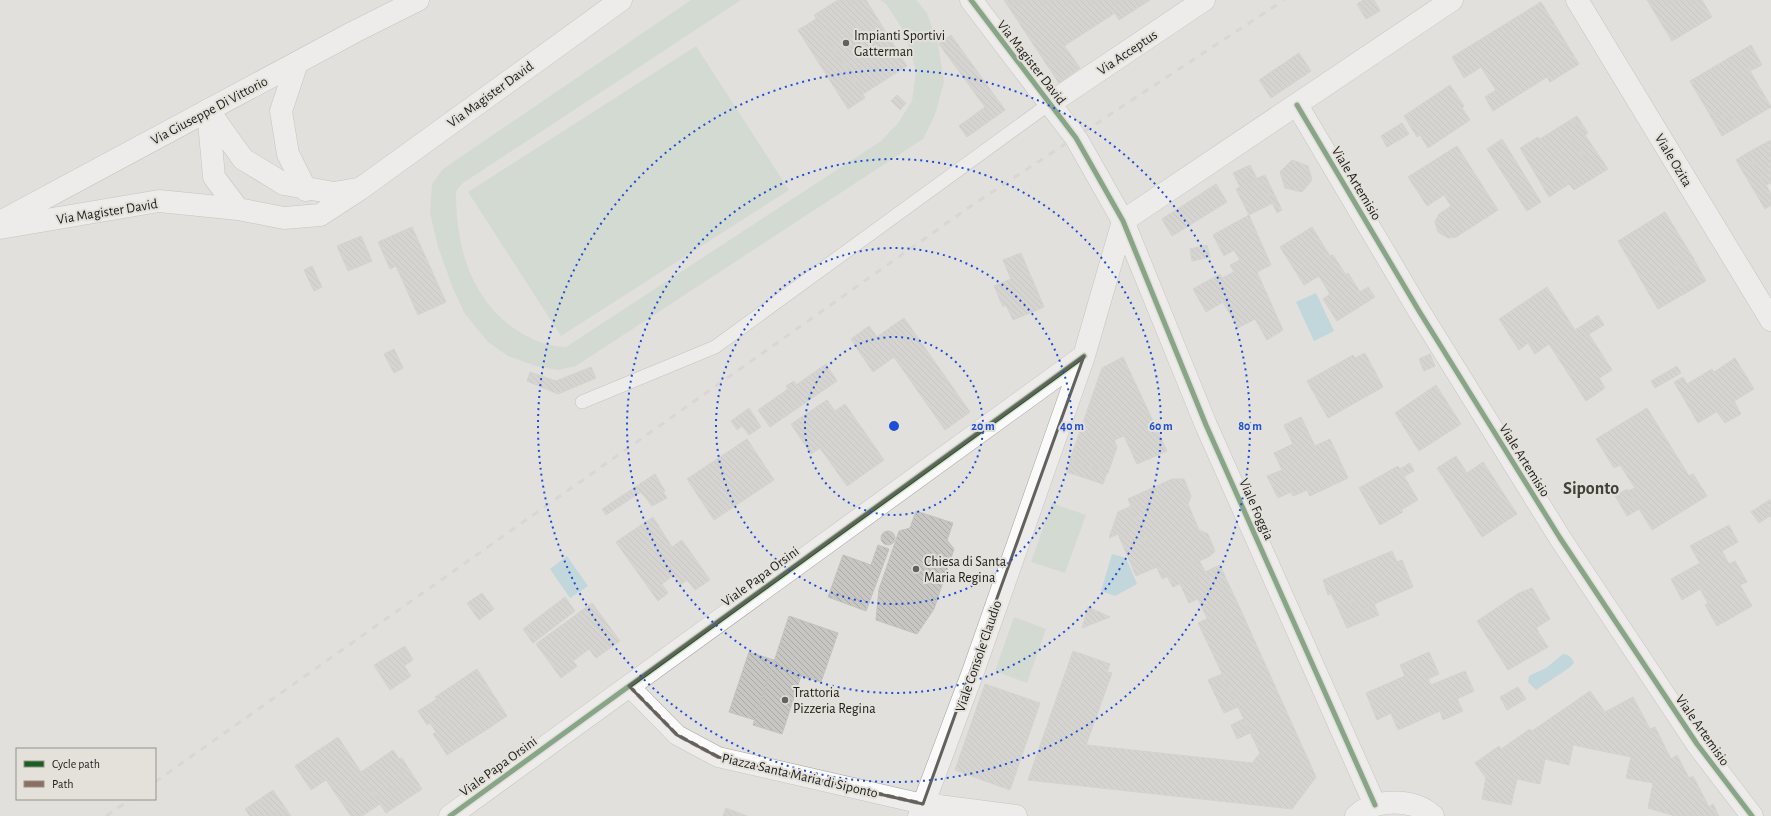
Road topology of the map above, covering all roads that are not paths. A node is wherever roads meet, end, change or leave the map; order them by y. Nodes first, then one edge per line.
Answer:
1 (418, 0) edge
2 (621, 0) edge
3 (971, 0) edge
4 (1204, 0) edge
5 (1452, 0) edge
6 (1577, 0) edge
7 (297, 63) junction
8 (1049, 104) junction
9 (1296, 104) junction
10 (208, 110) junction
11 (360, 189) junction
12 (306, 190) junction
13 (238, 209) junction
14 (1123, 221) junction
15 (0, 222) edge
16 (0, 228) edge
17 (1771, 320) edge
18 (1084, 356) junction
19 (582, 402) dead end
20 (629, 686) junction
21 (1375, 805) junction
22 (921, 810) edge
23 (450, 816) edge
24 (1016, 816) edge
25 (1356, 816) edge
26 (1433, 816) edge
27 (1752, 816) edge

1 - 7 street, Via Giuseppe Di Vittorio
2 - 11 street, Via Magister David
3 - 8 street, Via Magister David
4 - 8 street, Via Acceptus
5 - 9 street
6 - 17 street, Viale Ozita
7 - 10 street, Via Giuseppe Di Vittorio
7 - 12 street
8 - 14 street, Via Magister David
8 - 19 lane
9 - 14 street
9 - 27 street, Viale Artemisio
10 - 12 street, Via Magister David
10 - 13 street
10 - 15 street, Via Giuseppe Di Vittorio
11 - 12 street, Via Magister David
11 - 13 street, Via Magister David
13 - 16 street, Via Magister David
14 - 18 street, Viale Console Claudio
14 - 21 street, Viale Foggia
18 - 20 street, Viale Papa Orsini
18 - 22 street, Viale Console Claudio
20 - 22 street, Piazza Santa Maria di Siponto
20 - 23 street, Viale Papa Orsini
21 - 25 street
21 - 26 street
22 - 24 street

